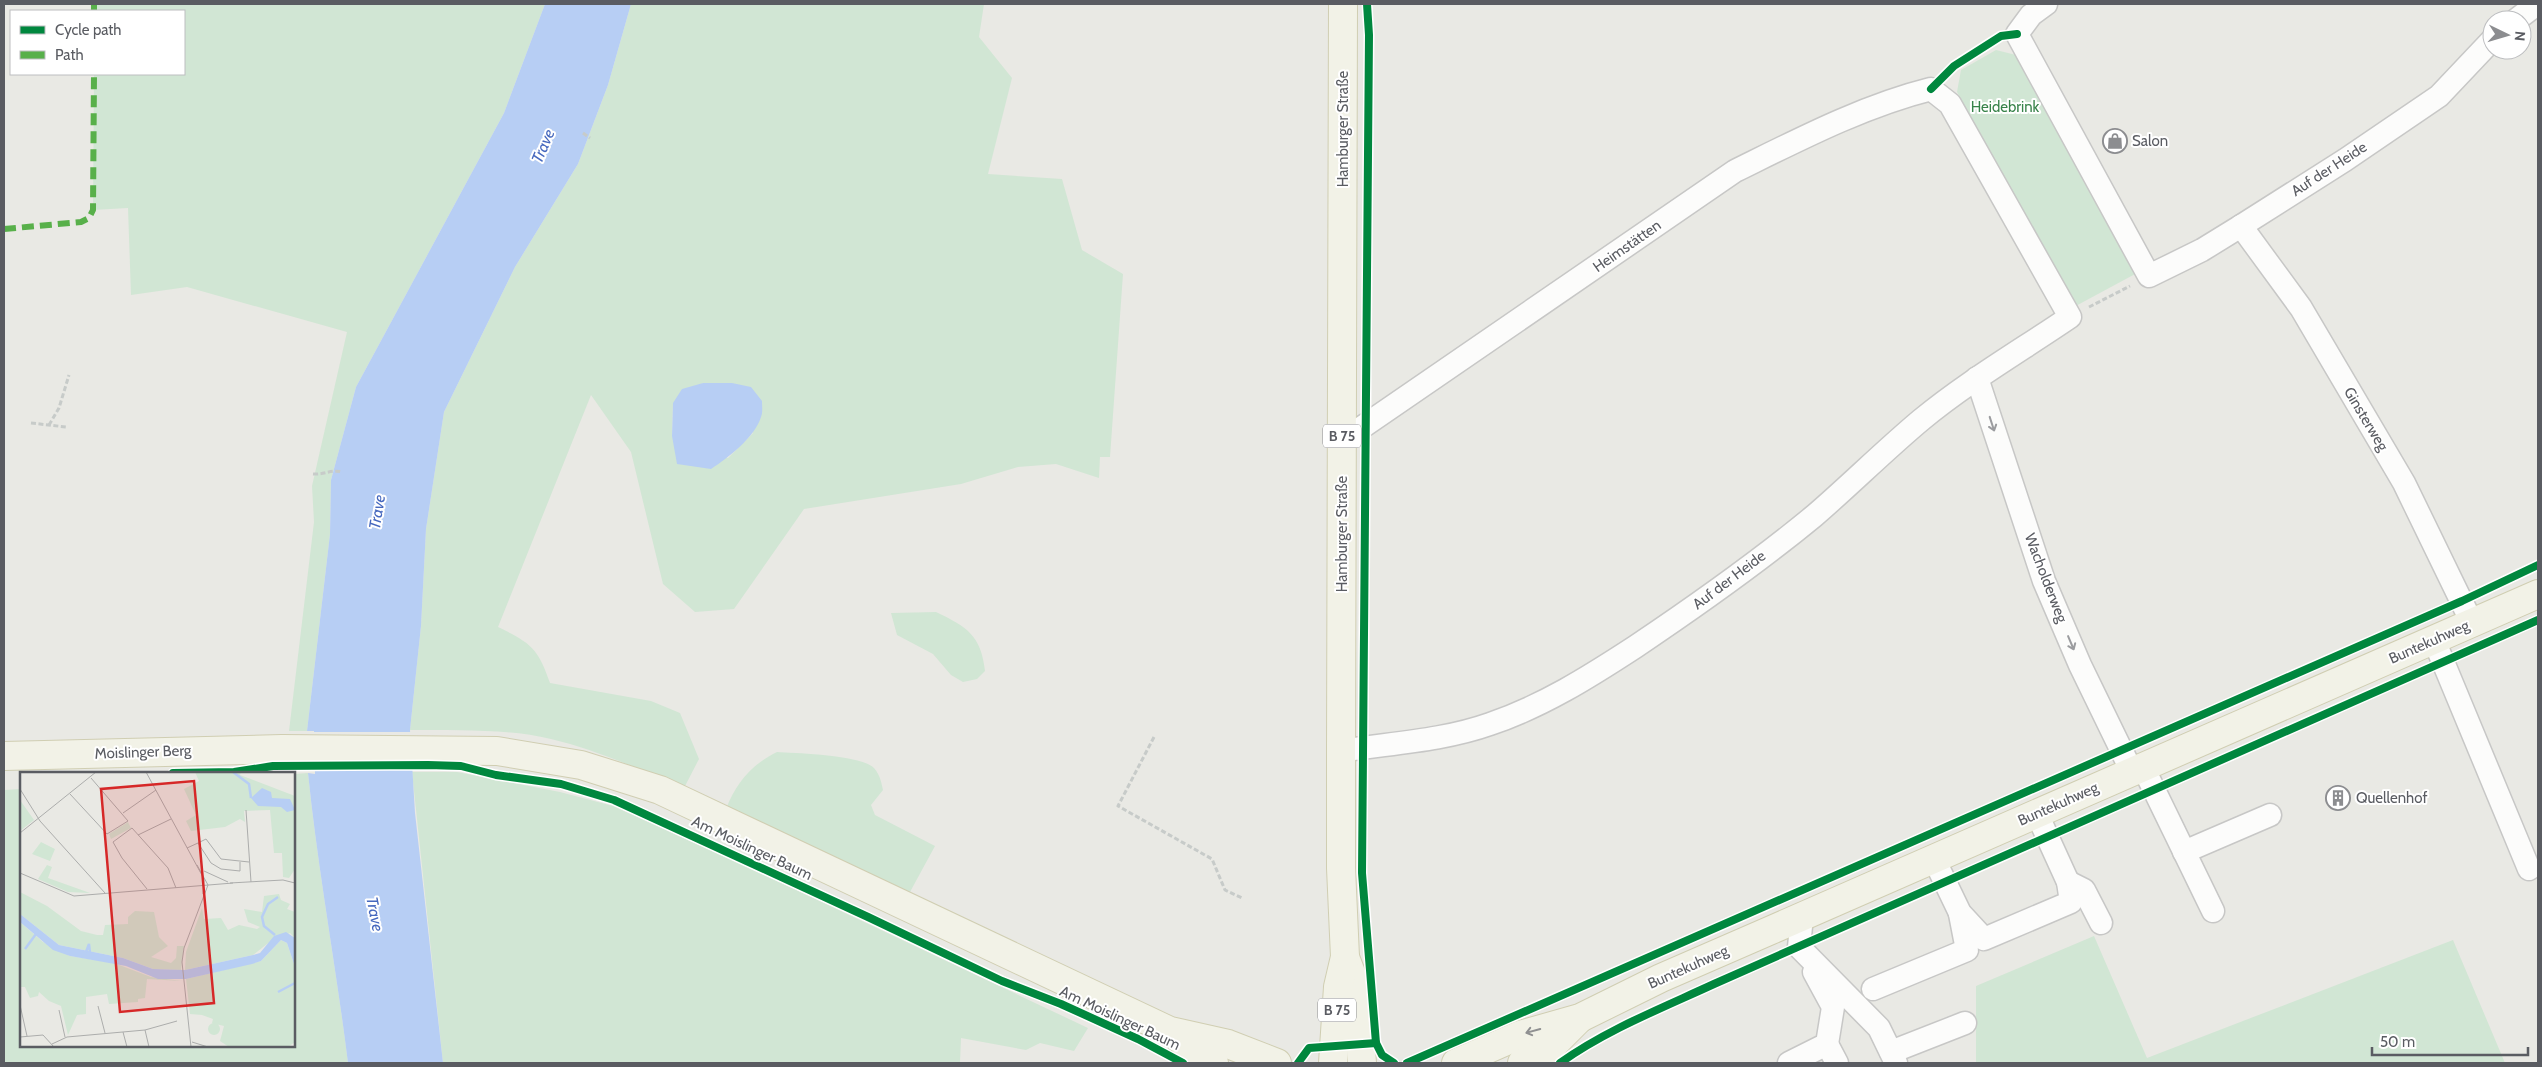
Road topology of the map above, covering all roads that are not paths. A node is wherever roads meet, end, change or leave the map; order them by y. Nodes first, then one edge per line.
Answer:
1 (1343, 4) edge
2 (2046, 4) edge
3 (2482, 51) edge
4 (2241, 226) junction
5 (2070, 317) joint
6 (1977, 378) junction
7 (1342, 441) junction
8 (2538, 594) edge
9 (2472, 623) junction
10 (2434, 640) junction
11 (282, 749) joint
12 (1341, 751) junction
13 (4, 756) edge
14 (2138, 770) junction
15 (2037, 814) junction
16 (2270, 815) dead end
17 (2184, 852) junction
18 (1934, 859) junction
19 (2529, 868) dead end
20 (2068, 882) junction
21 (2213, 911) dead end
22 (1960, 912) junction
23 (1794, 920) junction
24 (2101, 923) dead end
25 (1800, 947) junction
26 (1345, 957) junction
27 (1873, 989) dead end
28 (1580, 1018) junction
29 (1965, 1023) dead end
30 (1170, 1030) junction
31 (1832, 1054) edge
32 (1542, 1056) edge
33 (1894, 1058) edge
34 (1214, 1063) edge
35 (1277, 1063) edge
36 (1333, 1063) edge
37 (1362, 1063) edge
38 (1456, 1063) edge
39 (1522, 1063) edge
40 (1789, 1063) edge

1 - 7 main road, Hamburger Straße / B 75
2 - 4 street, Auf der Heide
3 - 4 street, Auf der Heide
4 - 9 street, Ginsterweg
5 - 6 street, Auf der Heide
5 - 7 street, Heimstätten
6 - 12 street, Auf der Heide
6 -> 14 street, Wacholderweg
7 - 12 main road, Hamburger Straße / B 75
8 - 9 main road, Buntekuhweg
9 - 10 main road, Buntekuhweg
10 - 14 main road, Buntekuhweg
10 - 19 street
11 - 13 main road, Moislinger Berg
11 - 30 main road, Am Moislinger Baum
12 - 26 main road, Hamburger Straße / B 75
14 - 15 main road, Buntekuhweg
14 - 17 street, Wacholderweg
15 - 18 main road, Buntekuhweg
15 - 20 street
16 - 17 street
17 - 21 street, Wacholderweg
18 - 22 street
18 - 23 main road, Buntekuhweg
20 - 22 street
20 - 24 street
22 - 27 street
23 - 25 street
23 - 28 main road, Buntekuhweg
25 - 31 street
25 - 33 street
26 - 36 main road, Hamburger Straße / B 75
26 - 37 main road, B 75
28 - 32 main road, Buntekuhweg
28 -> 38 main road, Buntekuhweg
29 - 33 street
30 - 34 main road, Am Moislinger Baum
30 - 35 main road, Am Moislinger Baum
31 - 40 street
32 - 39 main road, Buntekuhweg

